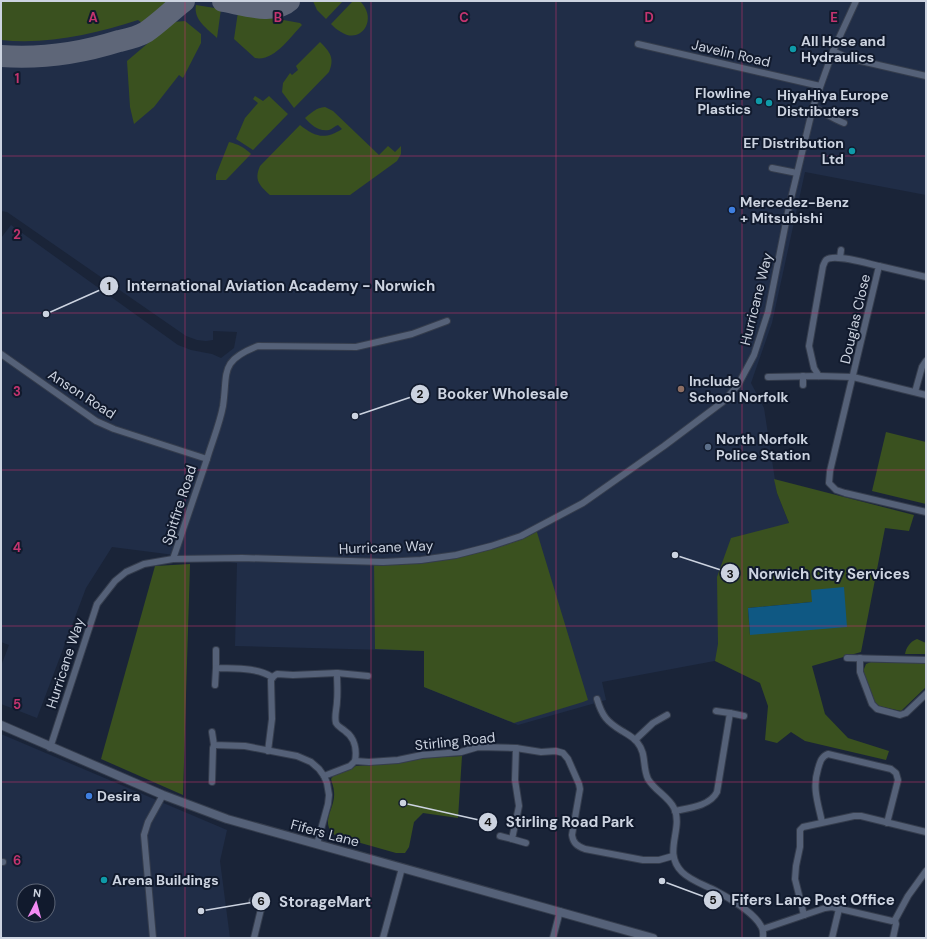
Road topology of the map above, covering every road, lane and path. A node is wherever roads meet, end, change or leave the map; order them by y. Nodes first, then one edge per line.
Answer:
1 (856, 1) edge
2 (638, 44) dead end
3 (833, 51) junction
4 (926, 76) edge
5 (820, 86) junction
6 (813, 107) junction
7 (844, 123) dead end
8 (772, 168) dead end
9 (797, 173) junction
10 (841, 250) dead end
11 (840, 258) junction
12 (879, 266) junction
13 (926, 277) edge
14 (447, 321) dead end
15 (1, 354) edge
16 (926, 361) edge
17 (803, 376) junction
18 (819, 376) junction
19 (768, 377) dead end
20 (853, 377) junction
21 (803, 385) dead end
22 (915, 392) junction
23 (926, 394) edge
24 (207, 459) junction
25 (926, 512) edge
26 (173, 559) junction
27 (216, 650) dead end
28 (847, 658) dead end
29 (860, 658) junction
30 (926, 660) edge
31 (216, 668) junction
32 (337, 673) junction
33 (368, 676) dead end
34 (272, 678) junction
35 (215, 685) dead end
36 (926, 694) edge
37 (597, 699) dead end
38 (716, 710) dead end
39 (730, 713) junction
40 (667, 715) dead end
41 (744, 716) dead end
42 (1, 725) edge
43 (212, 732) dead end
44 (635, 740) junction
45 (214, 745) junction
46 (50, 748) junction
47 (516, 748) junction
48 (268, 750) junction
49 (355, 761) junction
50 (324, 776) junction
51 (212, 782) dead end
52 (163, 795) junction
53 (675, 811) junction
54 (822, 822) junction
55 (887, 823) junction
56 (926, 832) edge
57 (500, 836) dead end
58 (512, 839) junction
59 (526, 843) dead end
60 (317, 844) junction
61 (673, 856) junction
62 (402, 868) junction
63 (926, 871) edge
64 (252, 901) dead end
65 (840, 909) junction
66 (560, 911) junction
67 (804, 915) junction
68 (895, 920) junction
69 (763, 929) junction
70 (153, 938) edge
71 (254, 938) edge
72 (383, 938) edge
73 (553, 938) edge
74 (652, 938) edge
75 (763, 938) edge
76 (832, 938) edge
77 (893, 938) edge

1 - 3 street, Hurricane Way
2 - 5 street, Javelin Road
3 - 4 street
3 - 5 street, Hurricane Way
5 - 6 street, Hurricane Way
6 - 7 street
6 - 9 street, Hurricane Way
8 - 9 street
9 - 26 street, Hurricane Way
10 - 11 street
11 - 12 street, Douglas Close
11 - 18 street
12 - 13 street, Douglas Close
12 - 20 street, Douglas Close
14 - 24 street
15 - 24 street, Anson Road
16 - 22 street
17 - 18 street
17 - 19 street
17 - 21 street
18 - 20 street
20 - 22 street
20 - 25 street, Douglas Close
22 - 23 street
24 - 26 street, Spitfire Road
26 - 46 street, Hurricane Way
27 - 31 street
28 - 29 street
29 - 30 street
29 - 36 street
31 - 34 street
31 - 35 street
32 - 33 street
32 - 34 street
32 - 49 street
34 - 48 street
37 - 44 street
38 - 39 street
39 - 41 street
39 - 53 street
40 - 44 street
42 - 46 street, Fifers Lane
43 - 45 street
44 - 53 street
45 - 48 street
45 - 51 street
46 - 52 street, Fifers Lane
47 - 49 street, Stirling Road
47 - 58 street
47 - 61 street, Stirling Road
48 - 50 street
49 - 50 street
50 - 60 street
52 - 60 street, Fifers Lane
52 - 70 street
53 - 61 street
54 - 55 street
54 - 55 street
54 - 67 street
55 - 56 street
57 - 58 street
58 - 59 street
60 - 62 street, Fifers Lane
61 - 69 street
62 - 66 street, Fifers Lane
62 - 72 street
63 - 68 street
64 - 71 street
65 - 67 street
65 - 68 street
65 - 76 street
66 - 73 street
66 - 74 street, Fifers Lane
67 - 69 street
68 - 77 street
69 - 75 street

